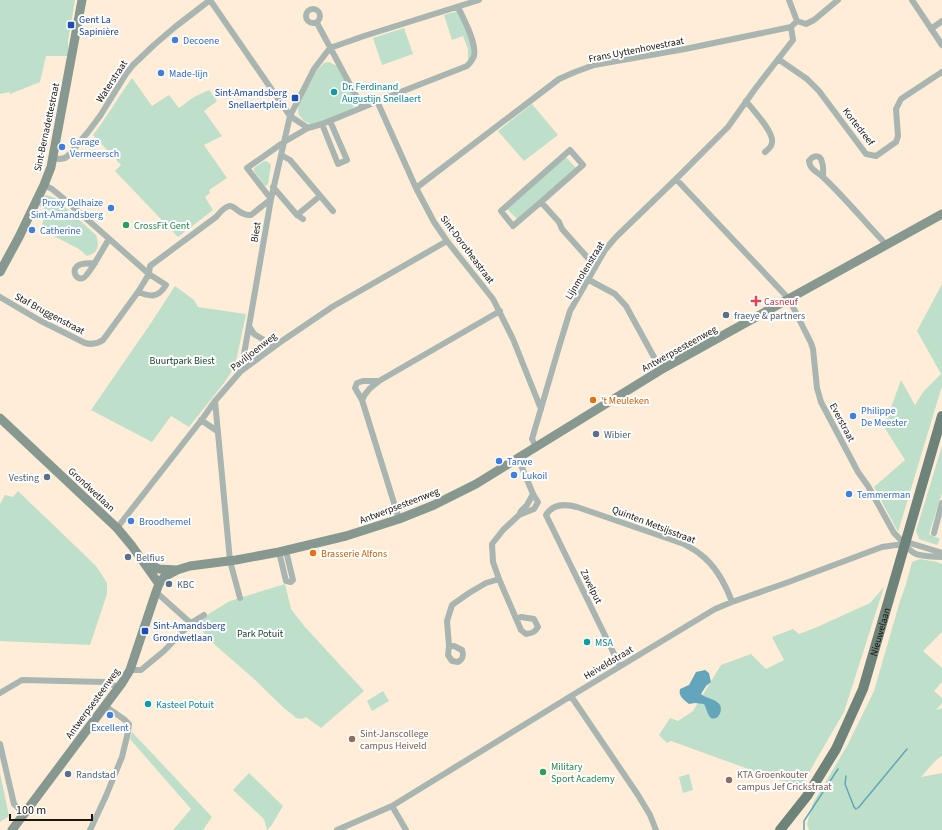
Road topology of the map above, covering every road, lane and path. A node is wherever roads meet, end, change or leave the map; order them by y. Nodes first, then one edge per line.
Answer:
1 (82, 0) edge
2 (210, 0) edge
3 (479, 0) edge
4 (789, 0) edge
5 (838, 0) edge
6 (912, 0) edge
7 (458, 6) junction
8 (797, 21) junction
9 (942, 21) edge
10 (317, 23) dead end
11 (791, 27) junction
12 (931, 29) junction
13 (942, 45) edge
14 (330, 48) junction
15 (778, 59) junction
16 (942, 72) edge
17 (377, 101) junction
18 (746, 101) junction
19 (362, 107) junction
20 (290, 116) junction
21 (330, 121) junction
22 (322, 124) junction
23 (308, 128) junction
24 (284, 142) junction
25 (765, 152) dead end
26 (281, 155) junction
27 (52, 158) junction
28 (824, 177) dead end
29 (676, 179) junction
30 (44, 185) junction
31 (273, 187) junction
32 (416, 188) junction
33 (320, 196) junction
34 (270, 200) junction
35 (541, 202) junction
36 (333, 212) dead end
37 (942, 214) edge
38 (297, 215) junction
39 (304, 219) dead end
40 (109, 239) junction
41 (447, 241) junction
42 (886, 245) junction
43 (95, 263) dead end
44 (595, 266) junction
45 (0, 272) edge
46 (149, 274) junction
47 (589, 280) junction
48 (138, 292) junction
49 (0, 297) edge
50 (789, 299) junction
51 (500, 311) junction
52 (249, 326) junction
53 (279, 343) junction
54 (661, 370) junction
55 (241, 371) junction
56 (379, 381) junction
57 (362, 400) junction
58 (215, 401) junction
59 (541, 409) junction
60 (942, 416) edge
61 (0, 418) edge
62 (201, 420) junction
63 (218, 431) junction
64 (536, 447) junction
65 (518, 458) junction
66 (533, 494) junction
67 (942, 503) edge
68 (519, 515) junction
69 (546, 515) joint
70 (399, 518) junction
71 (117, 528) junction
72 (934, 533) dead end
73 (904, 545) junction
74 (942, 553) edge
75 (942, 557) edge
76 (230, 561) junction
77 (143, 562) junction
78 (177, 570) junction
79 (499, 578) junction
80 (158, 588) junction
81 (240, 598) dead end
82 (732, 602) junction
83 (204, 615) dead end
84 (516, 619) dead end
85 (191, 623) junction
86 (449, 646) dead end
87 (620, 666) junction
88 (130, 670) junction
89 (119, 687) junction
90 (0, 693) edge
91 (571, 696) junction
92 (105, 706) junction
93 (0, 744) edge
94 (392, 806) junction
95 (24, 814) junction
96 (12, 830) edge
97 (90, 830) edge
98 (337, 830) edge
99 (406, 830) edge
100 (656, 830) edge
101 (780, 830) edge

1 - 27 main road, Sint-Bernadettestraat
2 - 20 street
2 - 27 street, Waterstraat
3 - 7 street
4 - 8 street
5 - 8 street
6 - 12 street
7 - 14 street
7 - 17 street
8 - 11 street
9 - 12 street
10 - 14 street
11 - 15 street, Lijnmolenstraat
11 - 32 street, Frans Uyttenhovestraat
12 - 13 street
14 - 19 street
14 - 20 street, Biest
15 - 16 street, Kortedreef
15 - 18 street, Lijnmolenstraat
17 - 19 street
17 - 32 street, Sint-Dorotheastraat
18 - 25 street
18 - 29 street, Lijnmolenstraat
19 - 21 street
20 - 23 street
20 - 24 street, Biest
21 - 22 street
21 - 22 street
22 - 23 street
23 - 24 street
24 - 26 street, Biest
24 - 34 street
26 - 31 street, Biest
26 - 33 street
27 - 30 main road, Sint-Bernadettestraat
28 - 42 street
29 - 44 street, Lijnmolenstraat
29 - 50 street, Everstraat
30 - 40 street
30 - 45 main road, Sint-Bernadettestraat
31 - 34 street, Biest
31 - 38 street
32 - 41 street, Sint-Dorotheastraat
33 - 36 street
33 - 38 street
34 - 46 street, Staf Bruggenstraat
34 - 52 street, Biest
35 - 35 street
35 - 44 street
37 - 42 main road, Antwerpsesteenweg
38 - 39 street
40 - 43 street
40 - 46 street
41 - 51 street, Sint-Dorotheastraat
41 - 53 street, Paviljoenweg
42 - 50 main road, Antwerpsesteenweg
44 - 47 street, Lijnmolenstraat
46 - 48 street, Staf Bruggenstraat
46 - 48 street
47 - 54 street
47 - 59 street, Lijnmolenstraat
48 - 49 street, Staf Bruggenstraat
50 - 54 main road, Antwerpsesteenweg
50 - 73 street, Everstraat
51 - 56 street
51 - 59 street, Sint-Dorotheastraat
52 - 53 street
52 - 55 street, Biest
53 - 55 street, Paviljoenweg
54 - 64 main road, Antwerpsesteenweg
55 - 58 street, Paviljoenweg
56 - 57 street
56 - 57 street
57 - 70 street
58 - 62 street, Paviljoenweg
58 - 63 street
59 - 64 street, Lijnmolenstraat
60 - 73 main road, Nieuwelaan
61 - 71 main road, Grondwetlaan
62 - 63 street
62 - 71 street, Paviljoenweg
63 - 76 street
64 - 65 main road, Antwerpsesteenweg
65 - 66 street
65 - 70 main road, Antwerpsesteenweg
66 - 68 street
66 - 68 street
67 - 72 street
68 - 79 street
69 - 82 street, Quinten Metsijsstraat
69 - 87 street, Zavelput
70 - 76 main road, Antwerpsesteenweg
71 - 77 main road, Grondwetlaan
73 - 74 street, Heiveldstraat
73 - 75 street
73 - 82 street, Heiveldstraat
73 - 101 main road, Nieuwelaan
76 - 78 main road, Antwerpsesteenweg
76 - 81 street
77 - 78 main road
77 - 80 main road, Grondwetlaan
78 - 80 main road, Antwerpsesteenweg
79 - 84 street
79 - 86 street
80 - 85 street
80 - 88 main road, Antwerpsesteenweg
82 - 87 street, Heiveldstraat
83 - 85 street
85 - 88 street
87 - 91 street, Heiveldstraat
88 - 89 main road, Antwerpsesteenweg
89 - 90 street
89 - 92 main road, Antwerpsesteenweg
91 - 94 street, Heiveldstraat
91 - 100 street
92 - 95 main road, Antwerpsesteenweg
92 - 97 street
93 - 95 street
94 - 98 street, Heiveldstraat
94 - 99 street
95 - 96 main road, Antwerpsesteenweg

